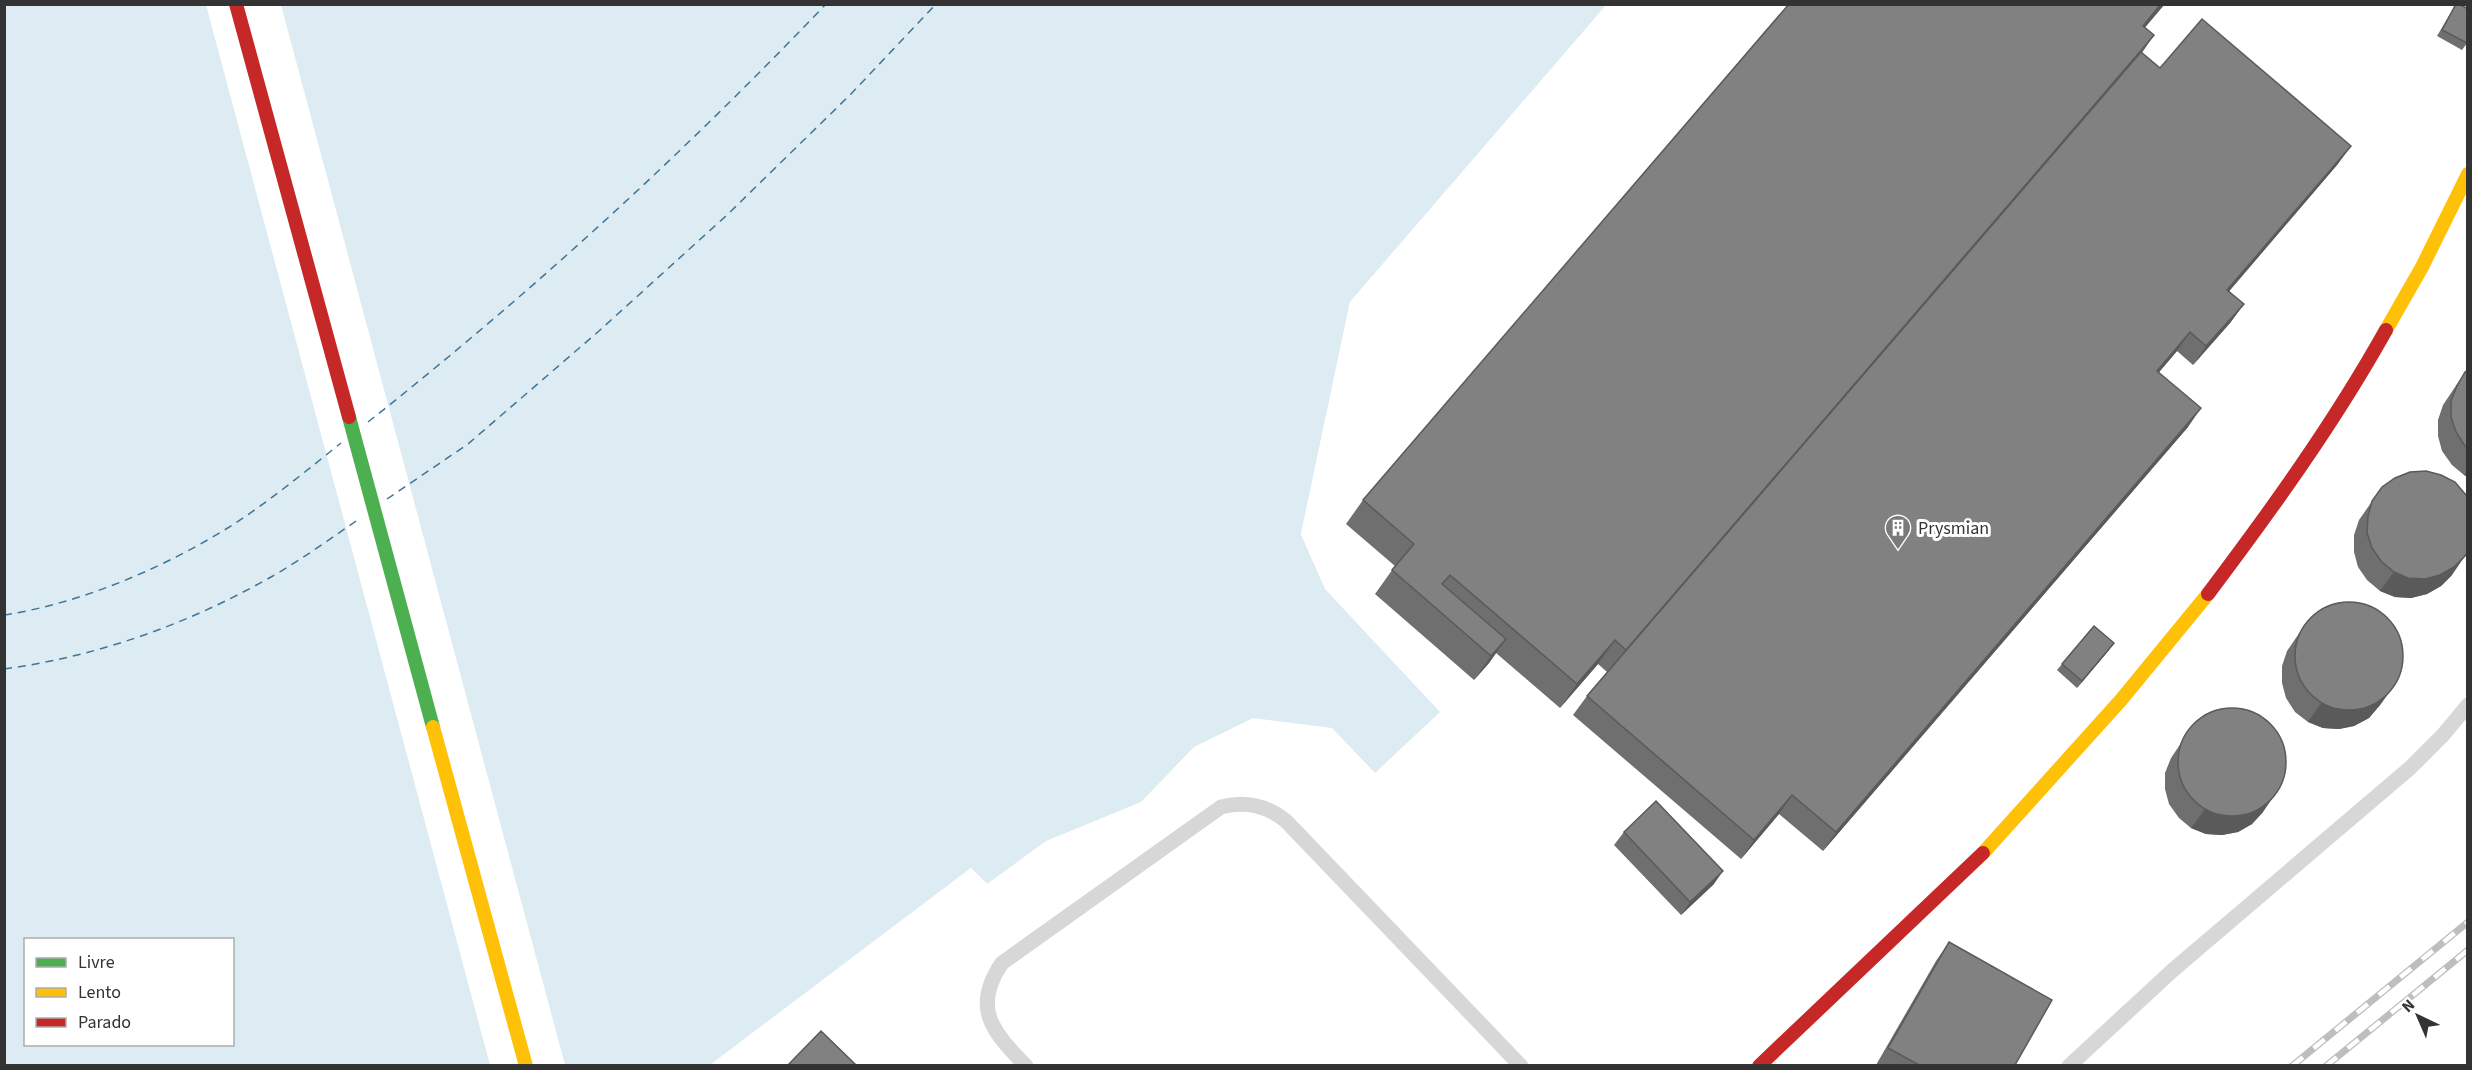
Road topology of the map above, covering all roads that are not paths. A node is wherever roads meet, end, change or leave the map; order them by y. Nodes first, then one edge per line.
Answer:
1 (236, 4) edge
2 (2468, 174) edge
3 (2468, 705) edge
4 (526, 1065) edge
5 (1026, 1065) edge
6 (1521, 1065) edge
7 (1759, 1065) edge
8 (2069, 1065) edge

1 - 4 street
2 - 7 street
3 - 8 lane
5 - 6 lane

